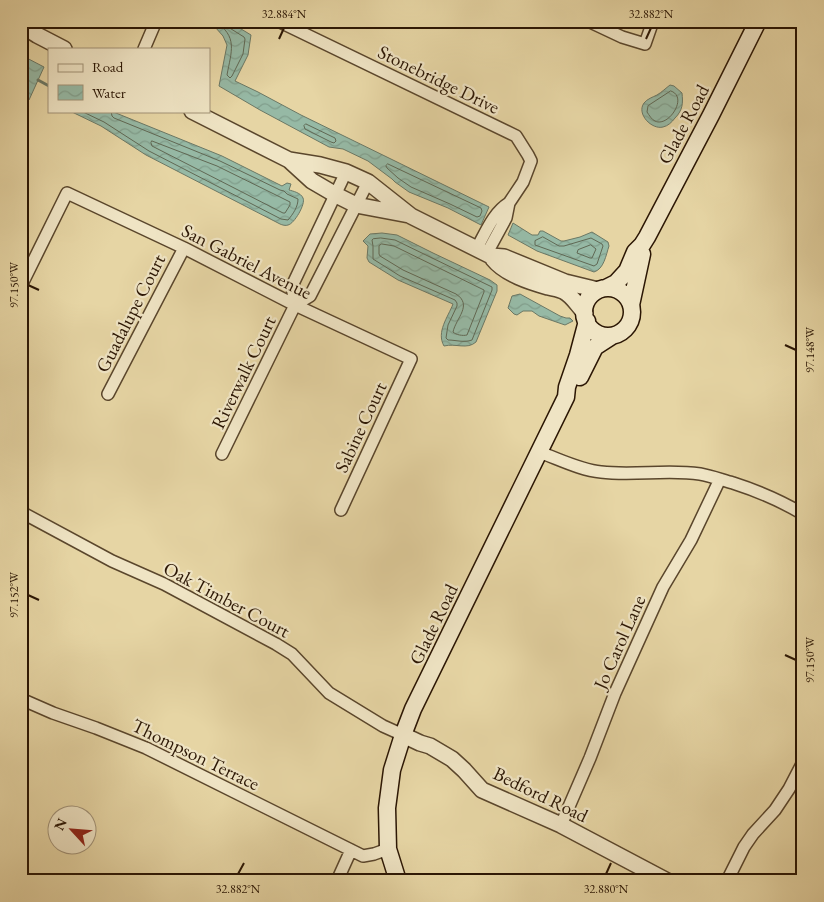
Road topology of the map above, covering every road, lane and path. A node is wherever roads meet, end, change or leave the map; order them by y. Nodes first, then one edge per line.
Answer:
1 (156, 21) edge
2 (278, 21) edge
3 (588, 21) edge
4 (653, 21) edge
5 (758, 21) edge
6 (21, 25) edge
7 (62, 48) edge
8 (144, 48) edge
9 (194, 112) edge
10 (289, 160) junction
11 (346, 172) junction
12 (368, 182) junction
13 (336, 195) junction
14 (356, 205) junction
15 (411, 216) junction
16 (642, 245) junction
17 (184, 248) junction
18 (485, 252) junction
19 (21, 286) edge
20 (602, 289) junction
21 (295, 305) junction
22 (631, 305) junction
23 (586, 317) junction
24 (612, 336) junction
25 (411, 359) joint
26 (108, 394) dead end
27 (566, 397) junction
28 (539, 452) junction
29 (222, 454) dead end
30 (720, 479) junction
31 (341, 510) dead end
32 (21, 512) edge
33 (803, 514) edge
34 (21, 699) edge
35 (403, 735) junction
36 (803, 762) edge
37 (561, 826) junction
38 (388, 849) junction
39 (352, 850) junction
40 (337, 881) edge
41 (398, 881) edge
42 (667, 881) edge
43 (728, 881) edge

1 - 8 street
2 - 18 street, Stonebridge Drive
3 - 4 street
5 - 16 main road, Glade Road
6 - 7 street
9 - 10 street
10 - 11 street
10 - 13 street
11 - 12 street
11 - 13 street, Riverwalk Court
12 - 14 street, Riverwalk Court
12 - 15 street
13 - 14 street
13 - 21 street, Riverwalk Court
14 - 15 street
14 - 21 street, Riverwalk Court
15 - 18 street
16 - 20 main road, Glade Road
16 - 22 main road, Glade Road
17 - 19 street, San Gabriel Avenue
17 - 21 street, San Gabriel Avenue
17 - 26 street, Guadalupe Court
18 - 20 street
18 - 23 street
20 - 22 main road
20 - 23 main road, Glade Road
21 - 25 street, San Gabriel Avenue
21 - 29 street, Riverwalk Court
22 - 24 main road, Glade Road
23 - 24 main road
23 - 27 main road, Glade Road
24 - 27 main road, Glade Road
25 - 31 street, Sabine Court
27 - 28 main road, Glade Road
28 - 30 street
28 - 35 main road, Glade Road
30 - 33 street
30 - 37 street, Jo Carol Lane
32 - 35 street, Oak Timber Court
34 - 39 street, Thompson Terrace
35 - 37 street, Bedford Road
35 - 38 main road, Glade Road
36 - 43 street
37 - 42 street, Bedford Road
38 - 39 street, Thompson Terrace
38 - 41 main road, Glade Road
39 - 40 street

